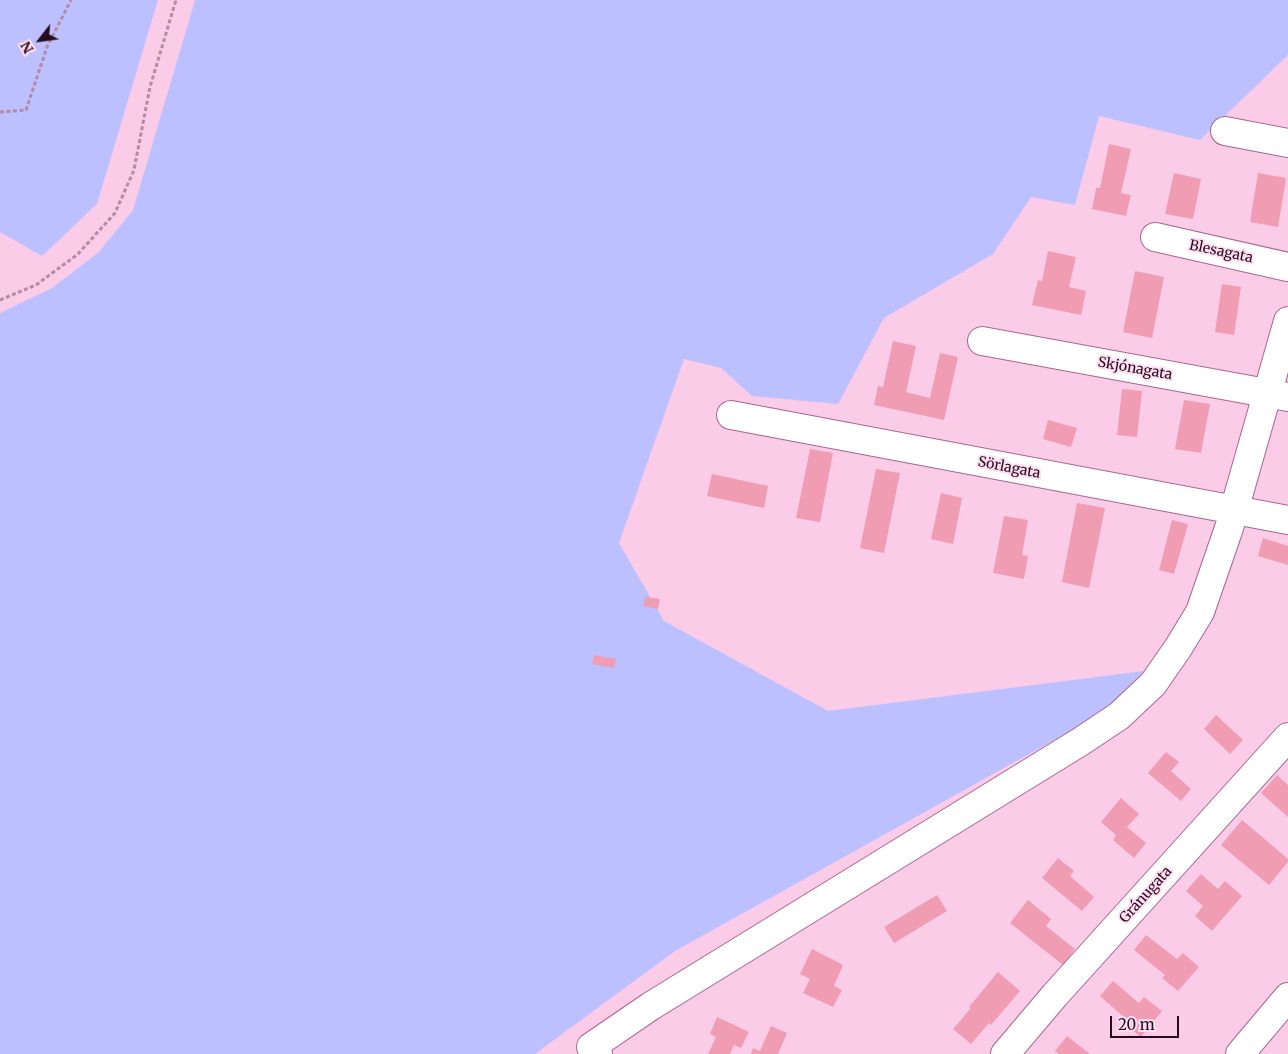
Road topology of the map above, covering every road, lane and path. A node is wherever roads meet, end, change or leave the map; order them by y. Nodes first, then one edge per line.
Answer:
1 (71, 0) edge
2 (176, 0) edge
3 (0, 112) edge
4 (1225, 131) dead end
5 (1288, 143) edge
6 (1155, 237) dead end
7 (1288, 267) edge
8 (0, 300) edge
9 (1288, 321) edge
10 (982, 341) dead end
11 (1278, 395) edge
12 (731, 415) dead end
13 (1234, 510) junction
14 (1288, 520) edge
15 (1288, 737) edge
16 (1288, 997) edge
17 (595, 1050) edge
18 (1005, 1054) edge
19 (1240, 1054) edge

1 - 3 path
2 - 8 path
4 - 5 street
6 - 7 street, Blesagata
9 - 11 street
10 - 11 street, Skjónagata
11 - 13 street
12 - 13 street, Sörlagata
13 - 14 street, Sörlagata
13 - 17 street
15 - 18 street, Gránugata
16 - 19 street

